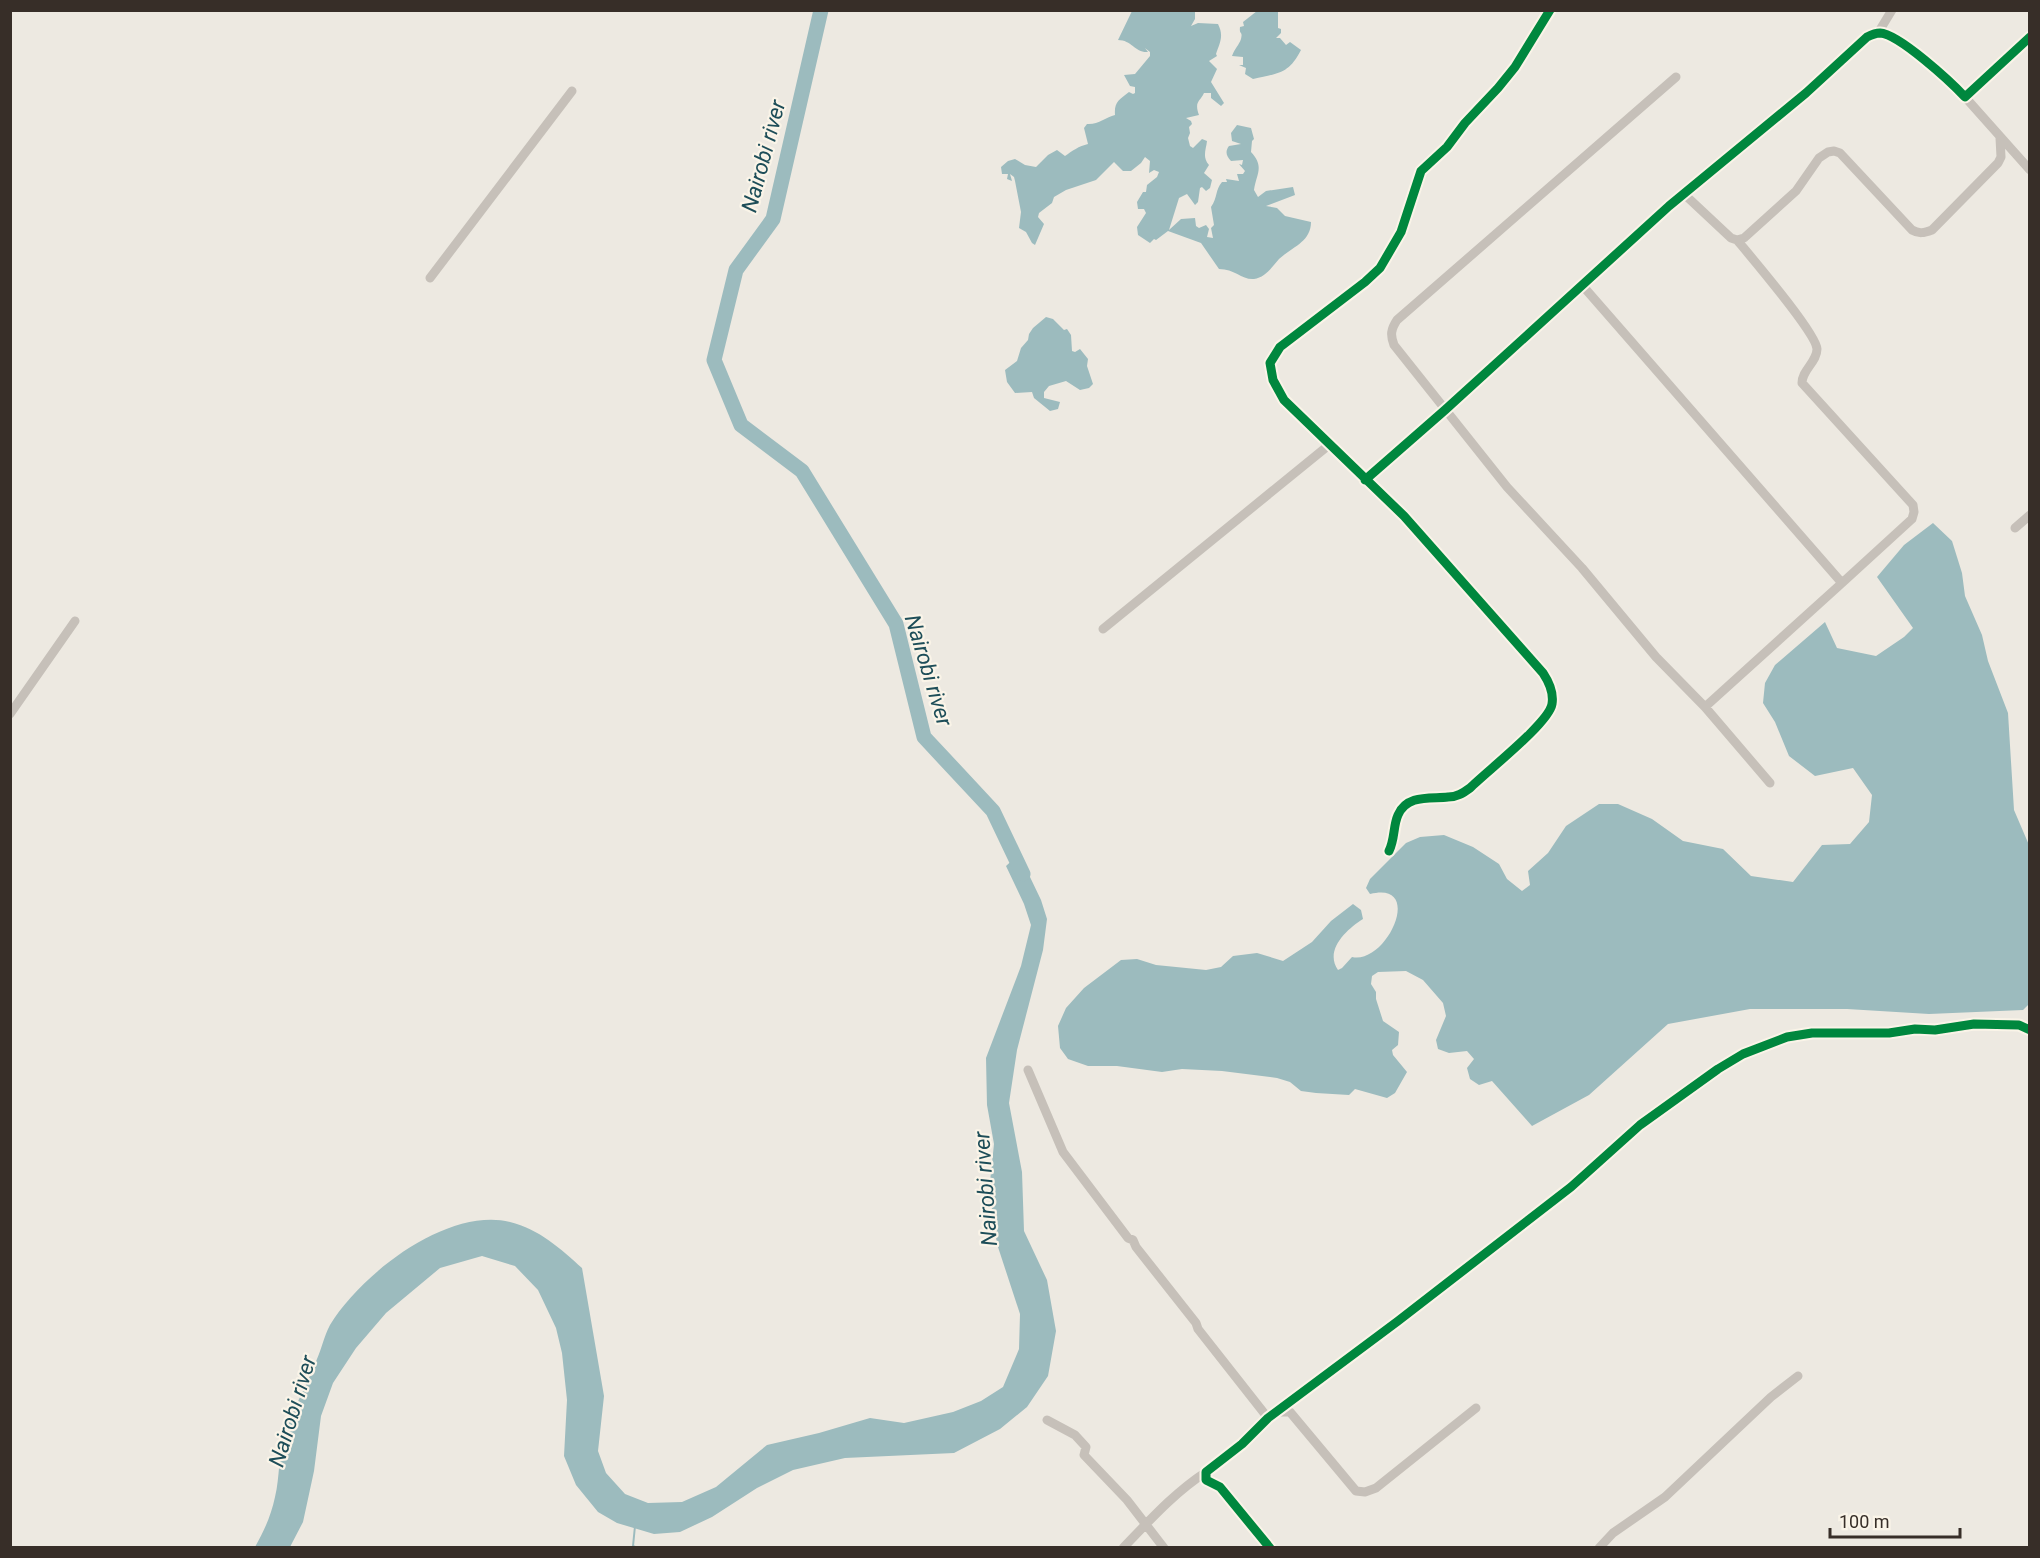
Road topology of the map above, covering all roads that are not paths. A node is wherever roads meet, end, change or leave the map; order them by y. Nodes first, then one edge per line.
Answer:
1 (1550, 10) edge
2 (1892, 10) edge
3 (1878, 33) junction
4 (2030, 37) edge
5 (1677, 77) dead end
6 (572, 92) dead end
7 (1965, 97) junction
8 (2000, 138) junction
9 (2030, 170) edge
10 (1684, 194) junction
11 (1737, 240) junction
12 (430, 278) dead end
13 (1582, 285) junction
14 (1445, 410) junction
15 (1329, 445) junction
16 (1365, 480) junction
17 (2030, 515) edge
18 (2015, 528) dead end
19 (1842, 583) junction
20 (75, 621) dead end
21 (1103, 629) dead end
22 (1706, 707) junction
23 (10, 714) edge
24 (1770, 783) dead end
25 (1389, 851) dead end
26 (2030, 1030) edge
27 (1028, 1070) dead end
28 (1798, 1376) dead end
29 (1476, 1408) dead end
30 (1278, 1412) junction
31 (1268, 1418) junction
32 (1047, 1420) dead end
33 (1206, 1472) junction
34 (1146, 1524) junction
35 (1123, 1548) edge
36 (1164, 1548) edge
37 (1270, 1548) edge
38 (1599, 1548) edge

1 - 15 street
2 - 3 street
3 - 7 street
3 - 10 street
4 - 7 street
5 - 14 street
6 - 12 street
7 - 8 street
8 - 9 street
8 - 11 street
10 - 11 street
10 - 13 street
11 - 19 street
13 - 14 street
13 - 19 street
14 - 16 street
14 - 22 street
15 - 16 street
15 - 21 street
16 - 25 street
17 - 18 street
19 - 22 street
20 - 23 street
22 - 24 street
26 - 30 street
27 - 31 street
28 - 38 street
29 - 30 street
30 - 31 street
31 - 33 street
32 - 34 street
33 - 34 street
33 - 37 street
34 - 35 street
34 - 36 street

